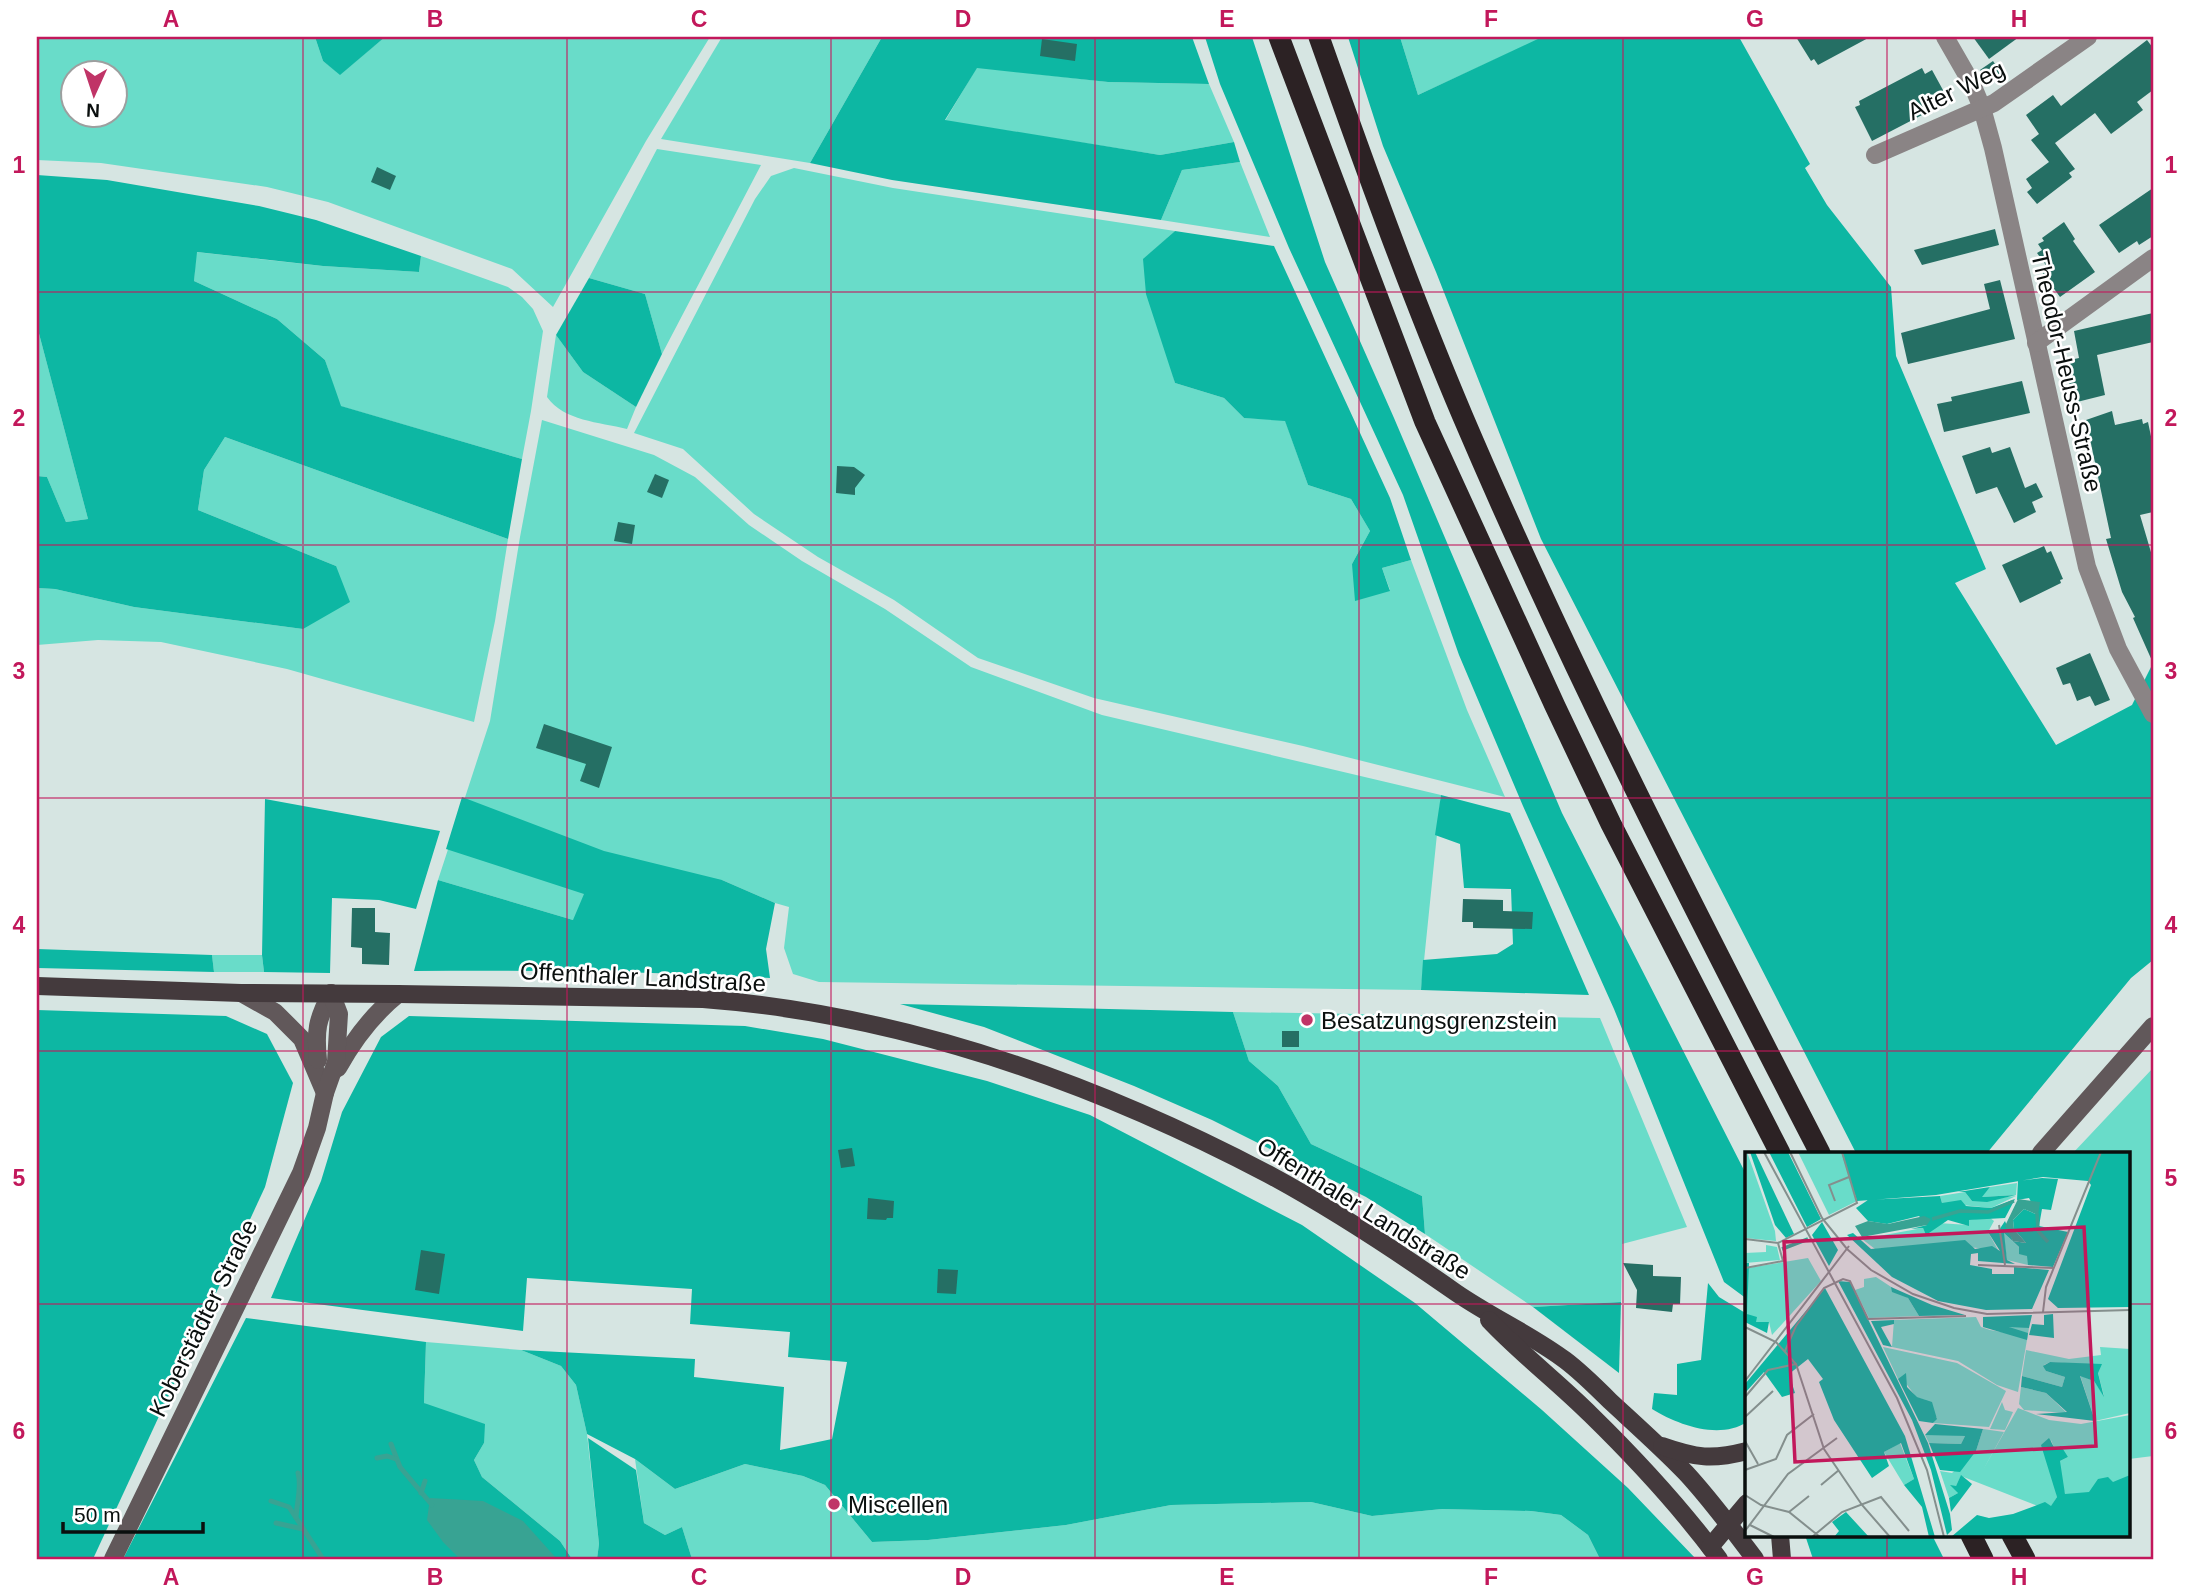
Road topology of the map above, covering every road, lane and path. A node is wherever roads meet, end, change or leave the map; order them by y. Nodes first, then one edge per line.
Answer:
1 (1279, 37) edge
2 (1319, 37) edge
3 (1945, 37) edge
4 (2088, 37) edge
5 (1982, 108) junction
6 (1875, 155) dead end
7 (2153, 258) edge
8 (2036, 342) junction
9 (2151, 708) edge
10 (37, 986) edge
11 (242, 993) junction
12 (331, 993) junction
13 (398, 993) junction
14 (2153, 1026) edge
15 (325, 1093) junction
16 (1779, 1152) edge
17 (1819, 1152) edge
18 (2043, 1152) edge
19 (1472, 1304) junction
20 (1659, 1445) junction
21 (1745, 1451) edge
22 (1745, 1505) edge
23 (1729, 1525) junction
24 (1780, 1536) edge
25 (1972, 1536) edge
26 (2013, 1536) edge
27 (1715, 1553) edge
28 (113, 1559) edge
29 (1755, 1559) edge
30 (1783, 1559) edge
31 (1983, 1559) edge
32 (2025, 1559) edge

1 - 16 highway
2 - 17 highway
3 - 5 street, Theodor-Heuss-Straße
4 - 5 street, Alter Weg
5 - 6 street, Alter Weg
5 - 8 street, Theodor-Heuss-Straße
7 - 8 street
8 - 9 street, Theodor-Heuss-Straße
10 - 11 main road, Offenthaler Landstraße
11 - 12 main road, Offenthaler Landstraße
11 - 15 street
12 - 13 main road, Offenthaler Landstraße
12 - 15 street
13 - 15 street
13 - 19 main road, Offenthaler Landstraße
14 - 18 street
15 - 28 street, Koberstädter Straße
19 - 20 main road, Offenthaler Landstraße
19 - 27 main road, Offenthaler Landstraße
20 - 21 main road
20 - 23 main road, Offenthaler Landstraße
22 - 23 main road
23 - 27 main road
23 - 29 main road, Offenthaler Landstraße
24 - 30 main road
25 - 31 highway
26 - 32 highway

